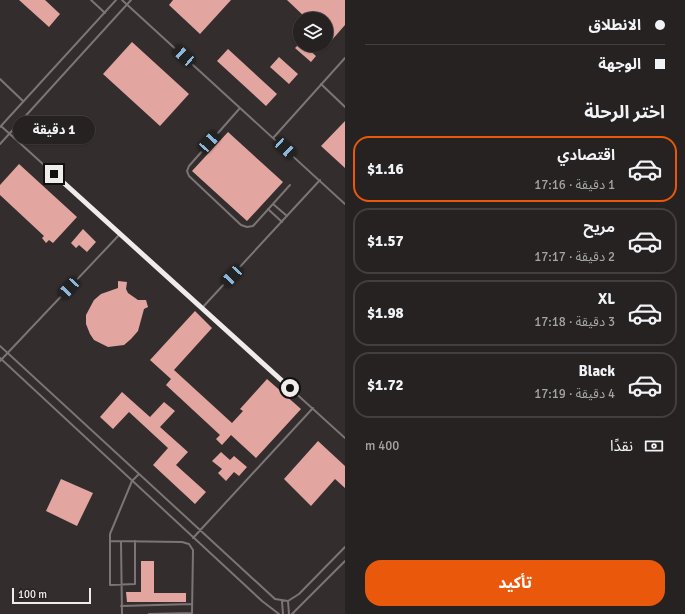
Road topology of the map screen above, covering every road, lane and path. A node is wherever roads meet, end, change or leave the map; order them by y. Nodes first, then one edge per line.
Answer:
1 (91, 0) edge
2 (116, 0) edge
3 (122, 0) edge
4 (131, 0) edge
5 (127, 4) junction
6 (105, 13) junction
7 (345, 58) edge
8 (0, 79) edge
9 (321, 84) junction
10 (24, 101) junction
11 (345, 106) edge
12 (240, 108) junction
13 (1, 126) edge
14 (10, 133) junction
15 (273, 137) junction
16 (0, 144) edge
17 (320, 180) junction
18 (290, 185) dead end
19 (273, 204) junction
20 (345, 204) edge
21 (268, 209) junction
22 (287, 216) junction
23 (282, 222) junction
24 (120, 234) junction
25 (202, 308) junction
26 (0, 346) edge
27 (8, 353) junction
28 (1, 360) edge
29 (312, 408) junction
30 (345, 438) edge
31 (139, 474) junction
32 (132, 481) junction
33 (200, 530) junction
34 (193, 538) junction
35 (110, 541) junction
36 (135, 541) junction
37 (121, 542) junction
38 (345, 547) edge
39 (345, 561) edge
40 (120, 585) junction
41 (282, 601) junction
42 (288, 601) junction
43 (192, 604) junction
44 (121, 606) junction
45 (122, 614) edge
46 (149, 614) edge
47 (279, 614) edge
48 (283, 614) edge
49 (289, 614) edge
50 (292, 614) edge

1 - 6 lane
2 - 6 lane
3 - 5 lane
4 - 5 lane
5 - 12 lane
5 - 14 lane
6 - 10 lane
7 - 9 lane
8 - 10 lane
9 - 11 lane
9 - 15 lane
10 - 13 lane
12 - 15 lane
12 - 21 lane
13 - 14 lane
14 - 16 lane
14 - 24 lane
15 - 17 lane
17 - 20 lane
17 - 22 lane
18 - 19 lane
19 - 21 lane
19 - 22 lane
21 - 23 lane
22 - 23 lane
23 - 25 lane
24 - 25 lane
24 - 27 lane
25 - 29 lane
26 - 27 lane
27 - 28 lane
27 - 31 lane
28 - 32 lane
29 - 30 lane
29 - 33 lane
31 - 32 lane
31 - 33 lane
32 - 34 lane
32 - 35 lane
33 - 34 lane
33 - 41 lane
34 - 47 lane
35 - 37 lane
35 - 40 lane
36 - 37 lane
36 - 40 lane
36 - 43 lane
37 - 40 lane
38 - 42 lane
39 - 50 lane
40 - 44 lane
41 - 42 lane
41 - 48 lane
42 - 49 lane
43 - 44 lane
43 - 46 lane
44 - 45 lane

